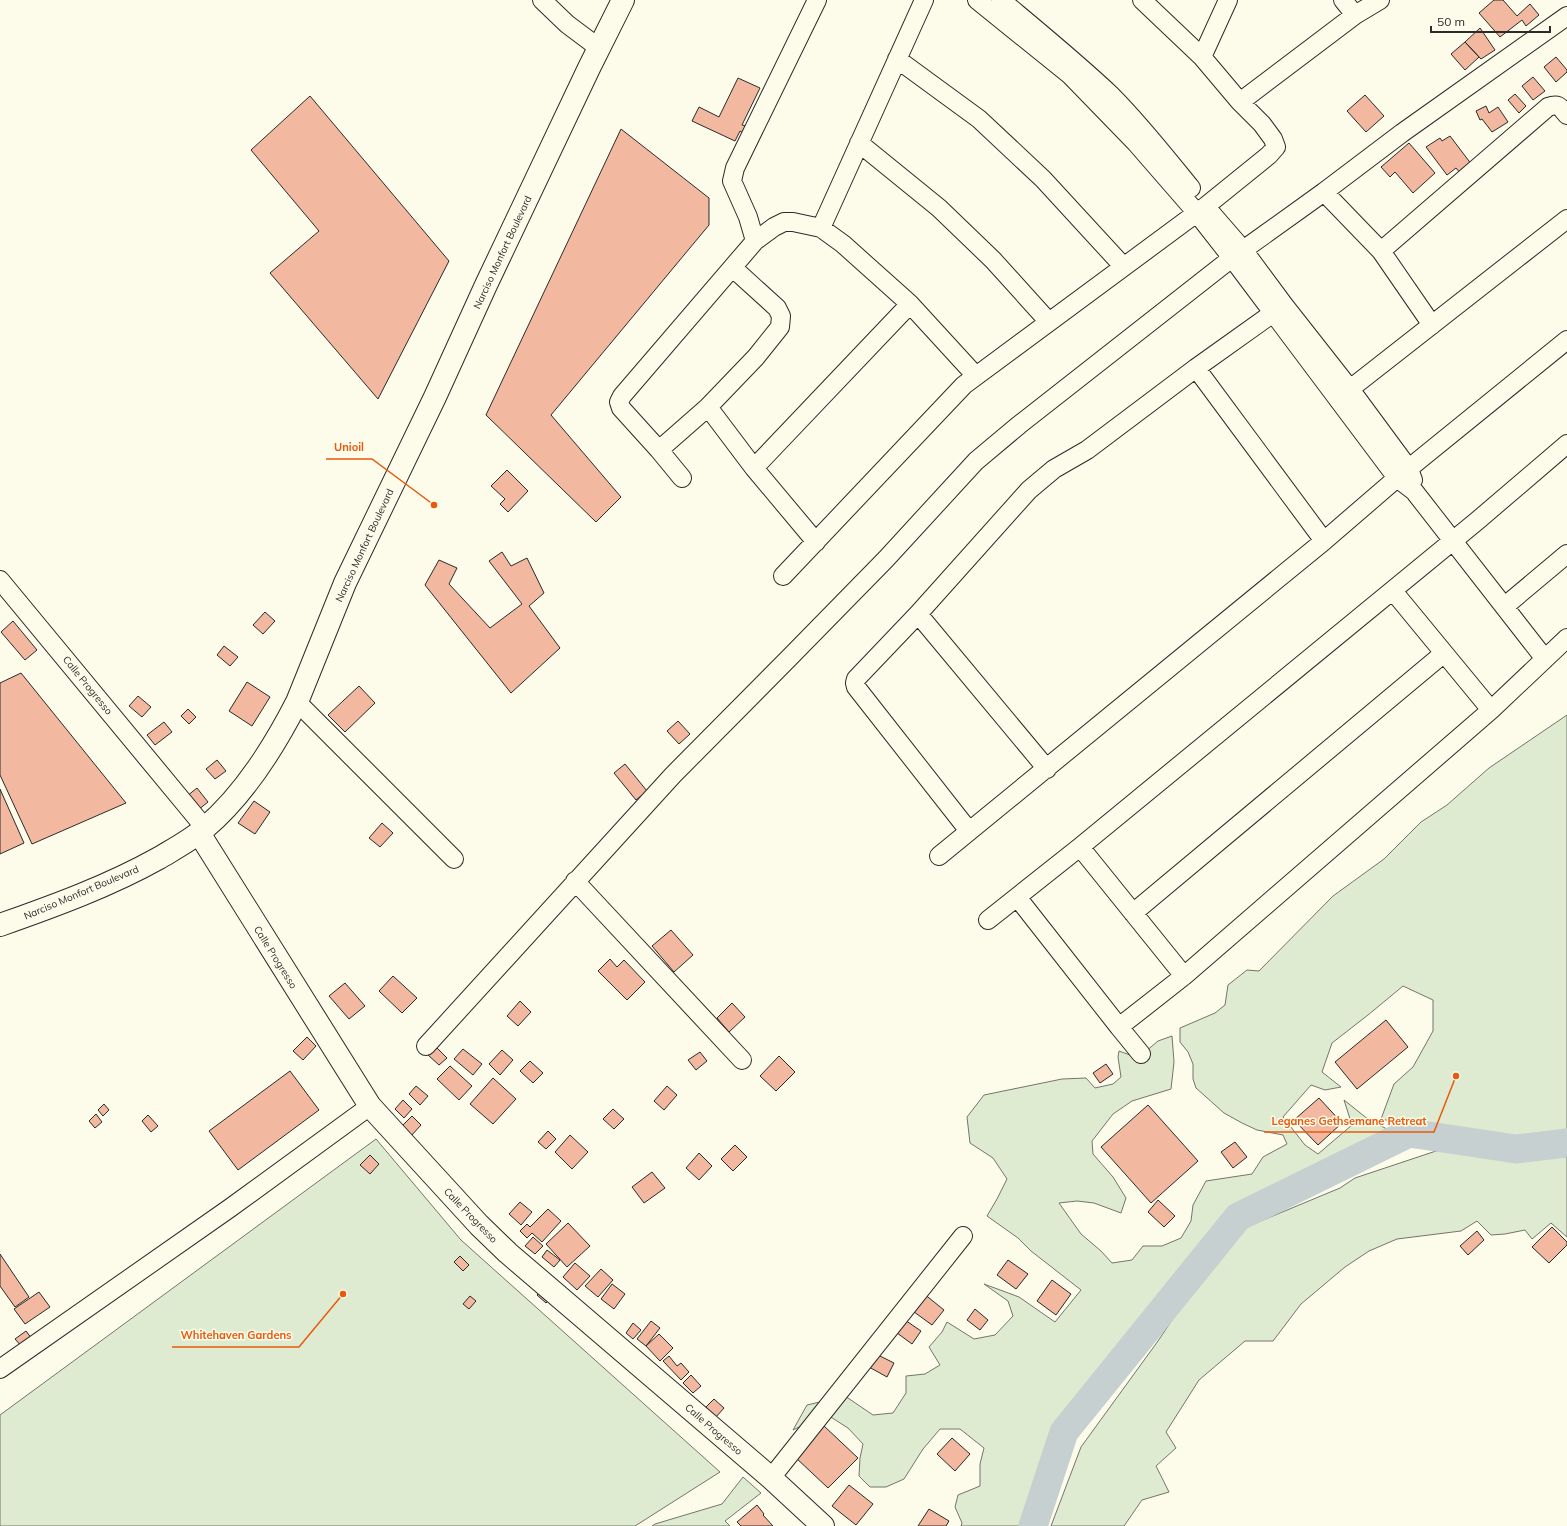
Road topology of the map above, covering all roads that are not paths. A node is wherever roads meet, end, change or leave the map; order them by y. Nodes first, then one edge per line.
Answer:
1 (542, 0) edge
2 (623, 0) edge
3 (817, 0) edge
4 (924, 0) edge
5 (977, 0) edge
6 (1001, 0) edge
7 (1142, 0) edge
8 (1228, 0) edge
9 (1343, 0) edge
10 (1380, 0) edge
11 (1355, 15) junction
12 (1567, 16) edge
13 (599, 48) junction
14 (1202, 57) junction
15 (897, 59) junction
16 (1240, 102) junction
17 (1567, 115) edge
18 (859, 143) junction
19 (1324, 192) junction
20 (1201, 209) junction
21 (1567, 218) edge
22 (821, 228) junction
23 (755, 241) junction
24 (1381, 251) junction
25 (1238, 255) junction
26 (1123, 266) junction
27 (733, 268) junction
28 (910, 304) junction
29 (1278, 309) junction
30 (1049, 322) junction
31 (1432, 325) junction
32 (1567, 340) edge
33 (1196, 368) junction
34 (976, 376) junction
35 (1350, 389) junction
36 (708, 407) junction
37 (1567, 444) edge
38 (659, 450) junction
39 (754, 468) junction
40 (1403, 473) junction
41 (682, 478) dead end
42 (1454, 540) junction
43 (1324, 541) junction
44 (816, 542) junction
45 (1567, 554) edge
46 (783, 576) dead end
47 (0, 580) edge
48 (1393, 590) junction
49 (1505, 606) junction
50 (918, 614) junction
51 (1567, 638) edge
52 (1443, 654) junction
53 (1545, 659) junction
54 (297, 702) junction
55 (1491, 710) junction
56 (1047, 769) junction
57 (202, 830) junction
58 (969, 831) junction
59 (1080, 847) junction
60 (939, 856) dead end
61 (454, 859) dead end
62 (575, 881) junction
63 (1017, 897) junction
64 (1133, 913) junction
65 (988, 920) dead end
66 (0, 925) edge
67 (1184, 976) junction
68 (1119, 1027) junction
69 (426, 1046) dead end
70 (1140, 1054) dead end
71 (742, 1060) dead end
72 (370, 1106) junction
73 (963, 1236) dead end
74 (0, 1369) edge
75 (771, 1478) junction
76 (823, 1526) edge

1 - 13 street
2 - 13 main road, Narciso Monfort Boulevard
3 - 23 street
4 - 15 street
5 - 20 street
6 - 20 street
7 - 14 street
8 - 14 street
9 - 11 street
10 - 11 street
11 - 16 street
12 - 19 street
13 - 54 main road, Narciso Monfort Boulevard
14 - 16 street
15 - 18 street
15 - 26 street
16 - 20 street
17 - 24 street
18 - 22 street
18 - 30 street
19 - 24 street
19 - 25 street
20 - 25 street
20 - 26 street
21 - 31 street
22 - 23 street
22 - 28 street
23 - 27 street
24 - 31 street
25 - 29 street
25 - 62 street
26 - 30 street
27 - 36 street
27 - 38 street
28 - 34 street
28 - 39 street
29 - 33 street
29 - 35 street
29 - 40 street
30 - 34 street
31 - 35 street
32 - 40 street
33 - 43 street
33 - 50 street
34 - 44 street
35 - 40 street
36 - 38 street
36 - 39 street
37 - 42 street
38 - 41 street
39 - 44 street
40 - 42 street
40 - 43 street
42 - 48 street
42 - 49 street
43 - 56 street
44 - 46 street
45 - 49 street
47 - 57 street, Calle Progresso
48 - 52 street
48 - 59 street
49 - 53 street
50 - 56 street
50 - 58 street
51 - 53 street
52 - 55 street
52 - 64 street
53 - 55 street
54 - 57 main road, Narciso Monfort Boulevard
54 - 61 street
55 - 67 street
56 - 58 street
57 - 66 main road, Narciso Monfort Boulevard
57 - 72 main road, Calle Progresso
58 - 60 street
59 - 63 street
59 - 64 street
62 - 69 street
62 - 71 street
63 - 65 street
63 - 68 street
64 - 67 street
67 - 68 street
68 - 70 street
72 - 74 street
72 - 75 main road, Calle Progresso
73 - 75 street
75 - 76 main road, Calle Progresso

